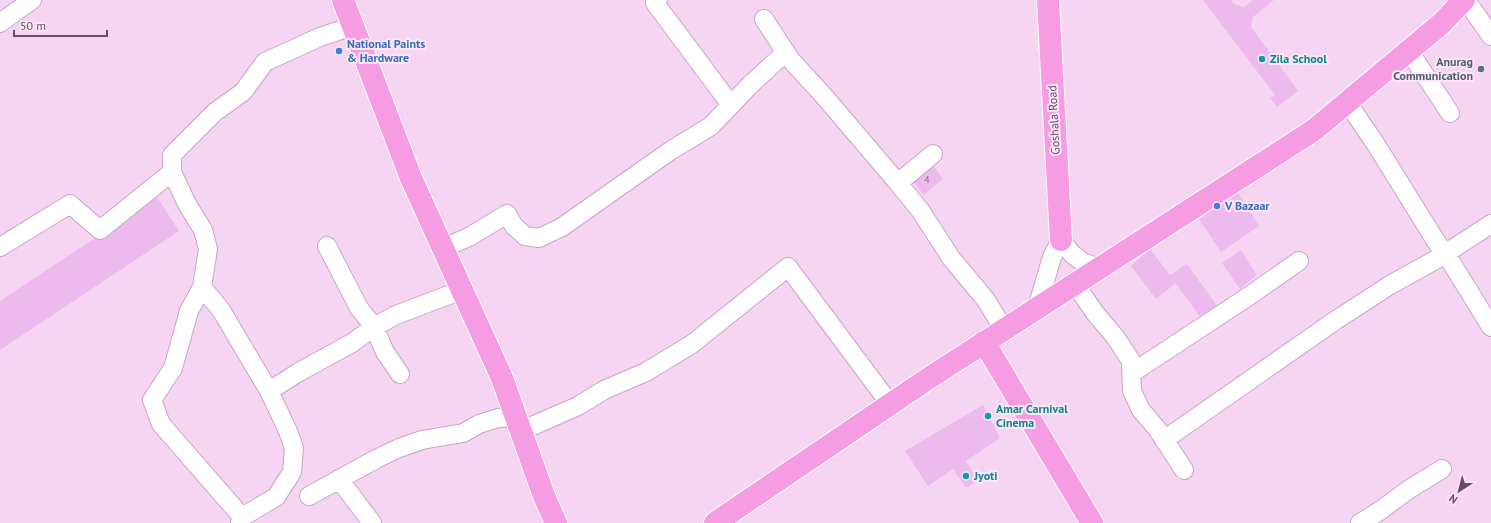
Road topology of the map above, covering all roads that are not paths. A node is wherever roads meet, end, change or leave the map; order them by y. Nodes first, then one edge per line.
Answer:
1 (32, 0) edge
2 (1048, 0) edge
3 (1465, 0) edge
4 (345, 1) edge
5 (654, 1) edge
6 (764, 19) dead end
7 (0, 23) edge
8 (352, 26) junction
9 (1491, 36) edge
10 (1409, 51) junction
11 (786, 52) junction
12 (1347, 102) junction
13 (731, 104) junction
14 (1450, 113) dead end
15 (933, 154) dead end
16 (172, 172) junction
17 (898, 183) junction
18 (1491, 224) edge
19 (1061, 240) junction
20 (328, 246) dead end
21 (0, 247) edge
22 (443, 248) junction
23 (1446, 254) junction
24 (1299, 261) dead end
25 (1101, 268) junction
26 (1075, 284) junction
27 (202, 286) junction
28 (462, 290) junction
29 (1037, 308) junction
30 (374, 327) junction
31 (1491, 327) edge
32 (1004, 330) junction
33 (984, 342) junction
34 (1132, 373) junction
35 (400, 374) dead end
36 (269, 391) junction
37 (890, 404) junction
38 (518, 424) junction
39 (1164, 440) junction
40 (1442, 469) dead end
41 (1184, 470) dead end
42 (339, 479) junction
43 (309, 496) dead end
44 (241, 520) edge
45 (372, 523) edge
46 (556, 523) edge
47 (715, 523) edge
48 (1092, 523) edge
49 (1360, 523) edge

1 - 7 street
2 - 19 main road, Goshala Road
3 - 9 street
3 - 10 main road
4 - 8 main road
5 - 13 street
6 - 11 street
8 - 16 street
8 - 22 main road
10 - 12 main road
10 - 14 street
11 - 13 street
11 - 17 street
12 - 23 street
12 - 25 main road
13 - 22 street
15 - 17 street
16 - 21 street
16 - 27 street
17 - 32 street
18 - 23 street
19 - 25 street
19 - 29 street
20 - 30 street
22 - 28 main road
23 - 31 street
23 - 39 street
24 - 34 street
25 - 26 main road
26 - 29 main road
26 - 34 street
27 - 36 street
27 - 44 street
28 - 30 street
28 - 38 main road
29 - 32 main road
30 - 35 street
30 - 36 street
32 - 33 main road
33 - 37 main road
33 - 48 main road
34 - 39 street
36 - 44 street
37 - 38 street
37 - 47 main road
38 - 42 street
38 - 46 main road
39 - 41 street
40 - 49 street
42 - 43 street
42 - 45 street

